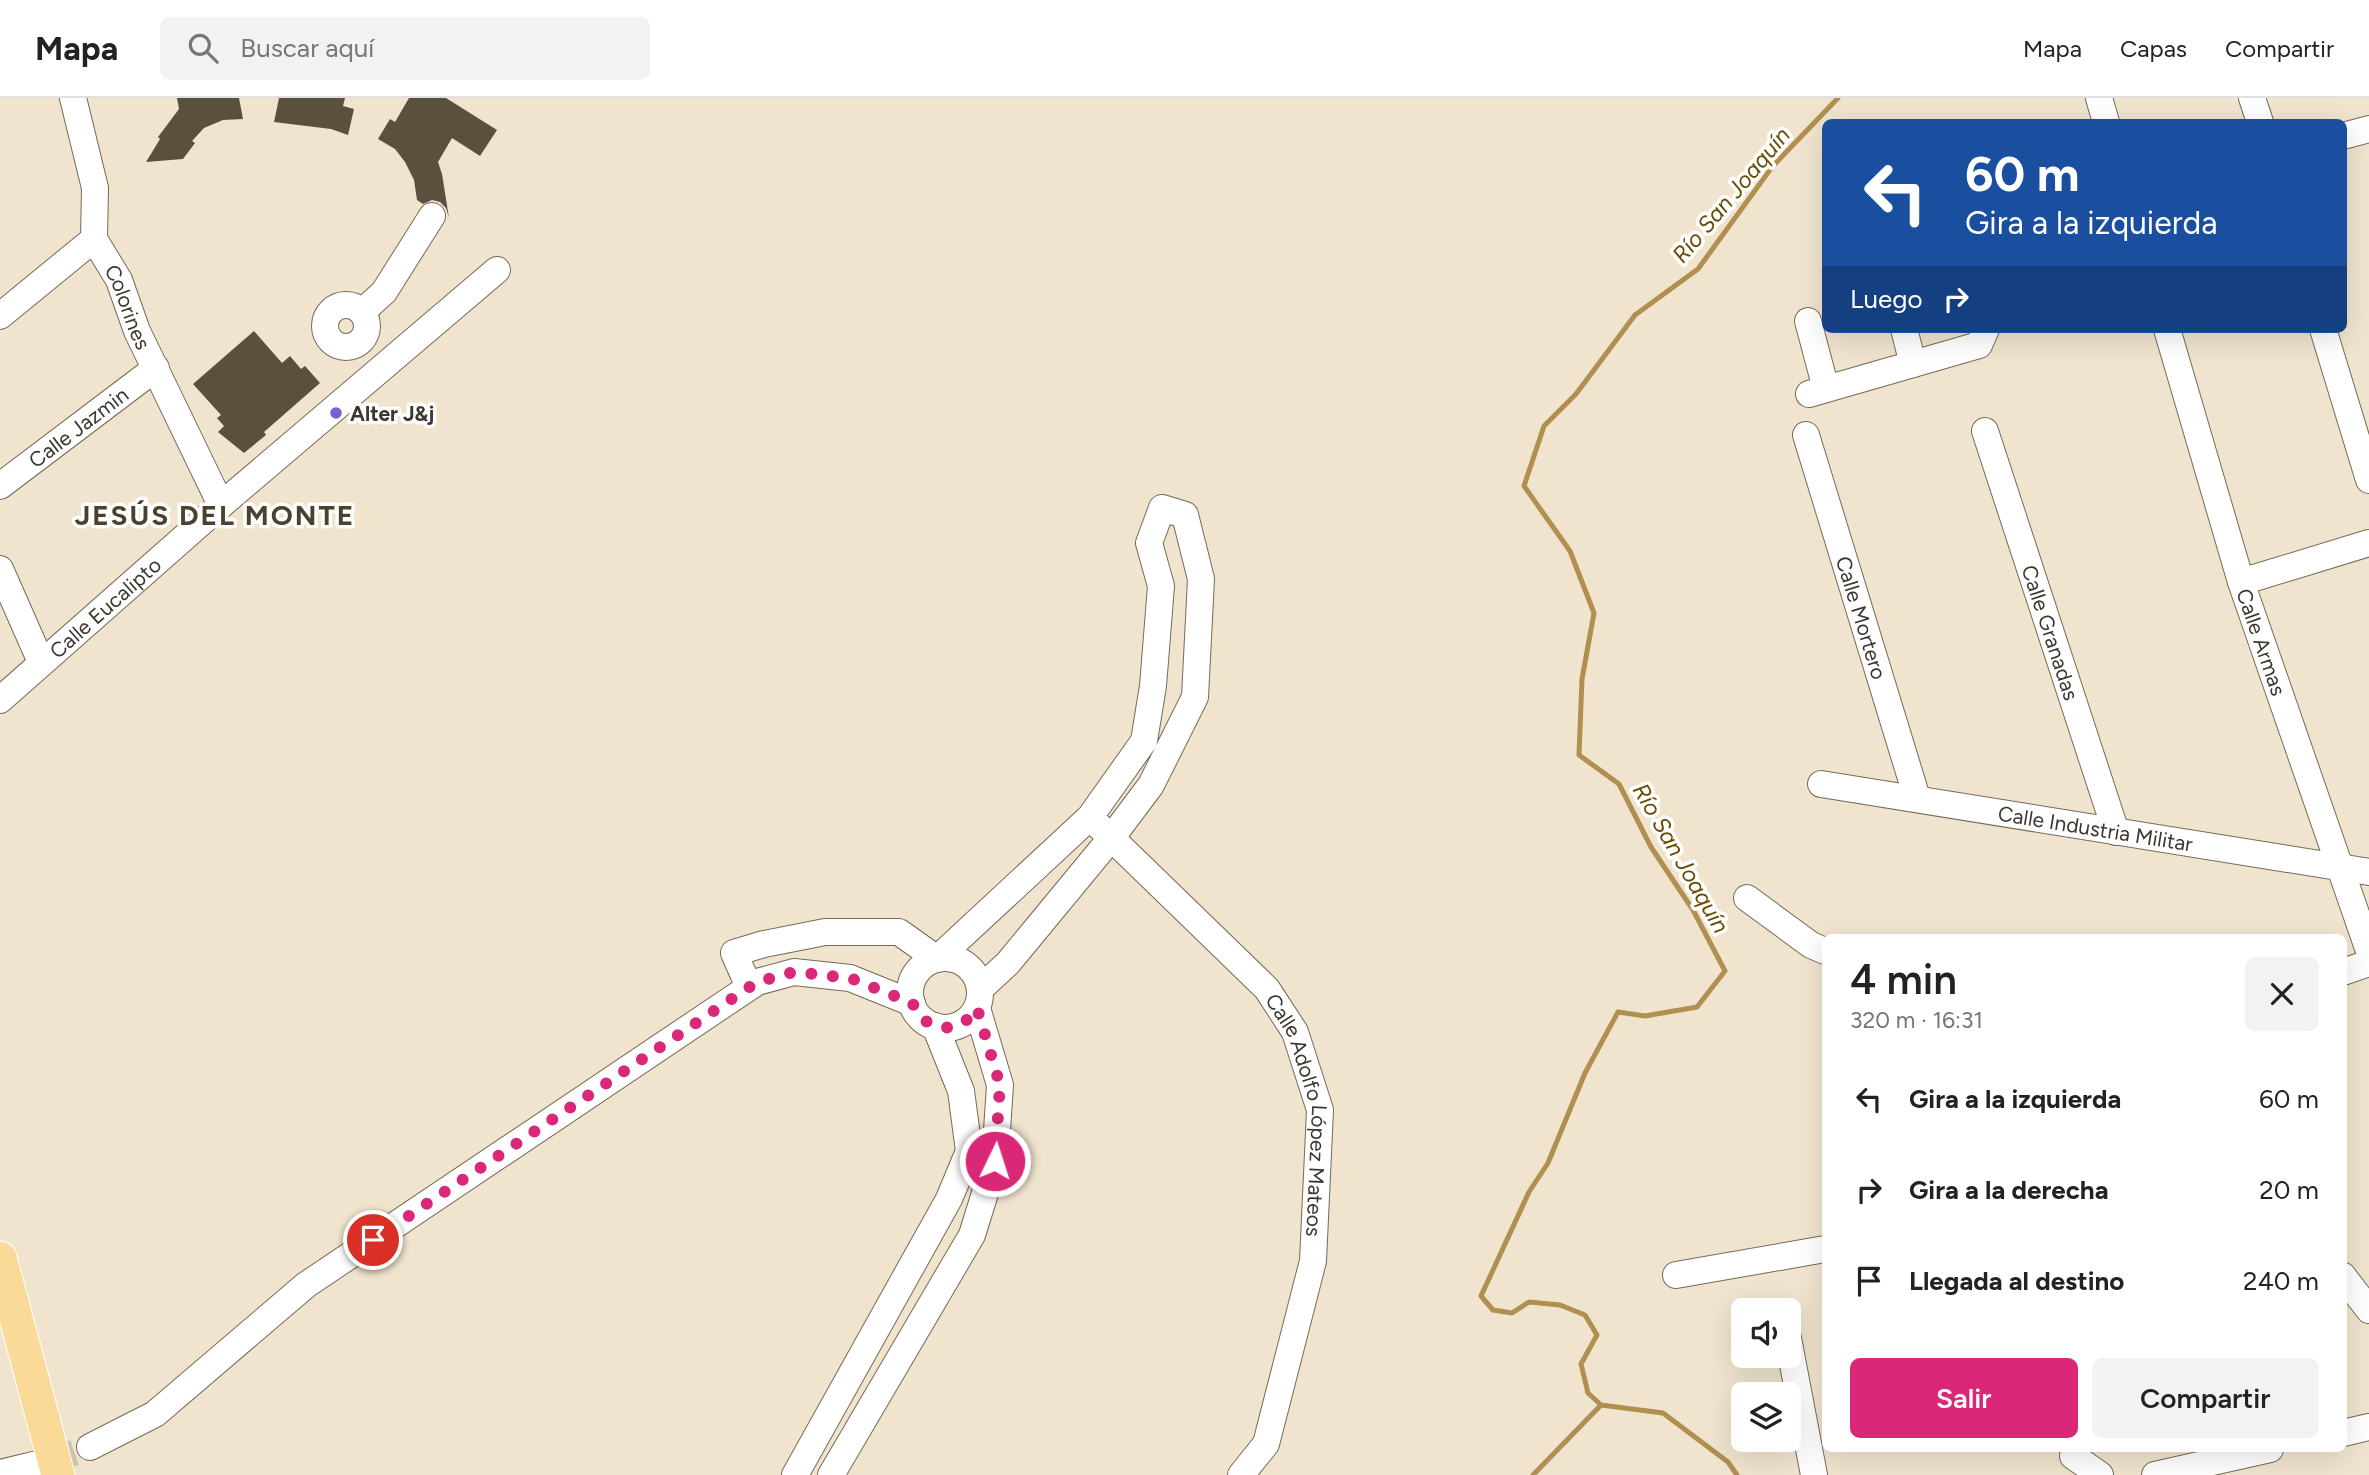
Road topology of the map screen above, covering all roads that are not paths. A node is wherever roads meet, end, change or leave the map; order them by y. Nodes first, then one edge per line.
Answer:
1 (74, 98) edge
2 (2252, 98) edge
3 (2259, 119) edge
4 (2369, 129) edge
5 (2347, 135) edge
6 (432, 216) dead end
7 (94, 239) junction
8 (497, 270) dead end
9 (0, 316) edge
10 (1808, 321) dead end
11 (1905, 333) edge
12 (2168, 333) edge
13 (2324, 333) edge
14 (1982, 337) edge
15 (1913, 365) junction
16 (156, 369) junction
17 (361, 386) junction
18 (1985, 431) dead end
19 (1806, 435) dead end
20 (2369, 480) edge
21 (0, 486) edge
22 (222, 505) junction
23 (2369, 543) edge
24 (0, 569) edge
25 (2241, 582) junction
26 (41, 662) junction
27 (0, 700) edge
28 (1821, 784) dead end
29 (1917, 798) junction
30 (1090, 817) junction
31 (2116, 832) junction
32 (1112, 837) junction
33 (2338, 866) junction
34 (2369, 872) edge
35 (1747, 898) dead end
36 (1822, 950) edge
37 (2369, 951) edge
38 (937, 959) junction
39 (2369, 963) edge
40 (2347, 971) edge
41 (749, 987) junction
42 (978, 998) junction
43 (912, 1003) junction
44 (935, 1026) junction
45 (1822, 1251) edge
46 (0, 1258) edge
47 (1676, 1275) dead end
48 (2347, 1281) edge
49 (2369, 1310) edge
50 (1794, 1368) edge
51 (2369, 1427) edge
52 (2347, 1432) edge
53 (90, 1447) tunnel mouth
54 (2257, 1452) edge
55 (2074, 1460) edge
56 (54, 1468) edge
57 (0, 1474) edge
58 (795, 1475) edge
59 (831, 1475) edge
60 (1241, 1475) edge
61 (1814, 1475) edge
62 (2100, 1475) edge
63 (2155, 1475) edge

1 - 7 street, Colorines
2 - 3 street
4 - 5 street
6 - 17 street
7 - 9 street
7 - 16 street, Colorines
8 - 17 street, Calle Eucalipto
10 - 15 street
11 - 15 street
12 - 25 street, Calle Armas
13 - 20 street
14 - 15 street
16 - 21 street, Calle Jazmin
16 - 22 street, Colorines
17 - 22 street, Calle Eucalipto
18 - 31 street, Calle Granadas
19 - 29 street, Calle Mortero
22 - 26 street, Calle Eucalipto
23 - 25 street
24 - 26 street
25 - 33 street, Calle Armas
26 - 27 street, Calle Eucalipto
28 - 29 street, Calle Industria Militar
29 - 31 street, Calle Industria Militar
30 - 32 street, Calle Adolfo López Mateos
30 - 32 street
30 - 38 street
31 - 33 street, Calle Industria Militar
32 - 42 street
32 - 60 street, Calle Adolfo López Mateos
33 - 34 street, Calle Industria Militar
33 - 37 street, Calle Armas
35 - 36 street
38 - 41 street
38 - 42 street
38 - 43 street
39 - 40 street
41 - 43 street
41 - 53 street
42 - 44 street
42 - 59 street
43 - 44 street
44 - 58 street
45 - 47 street
46 - 56 main road
48 - 49 street
50 - 61 street
51 - 52 street
54 - 63 street
55 - 62 street
56 - 57 street

